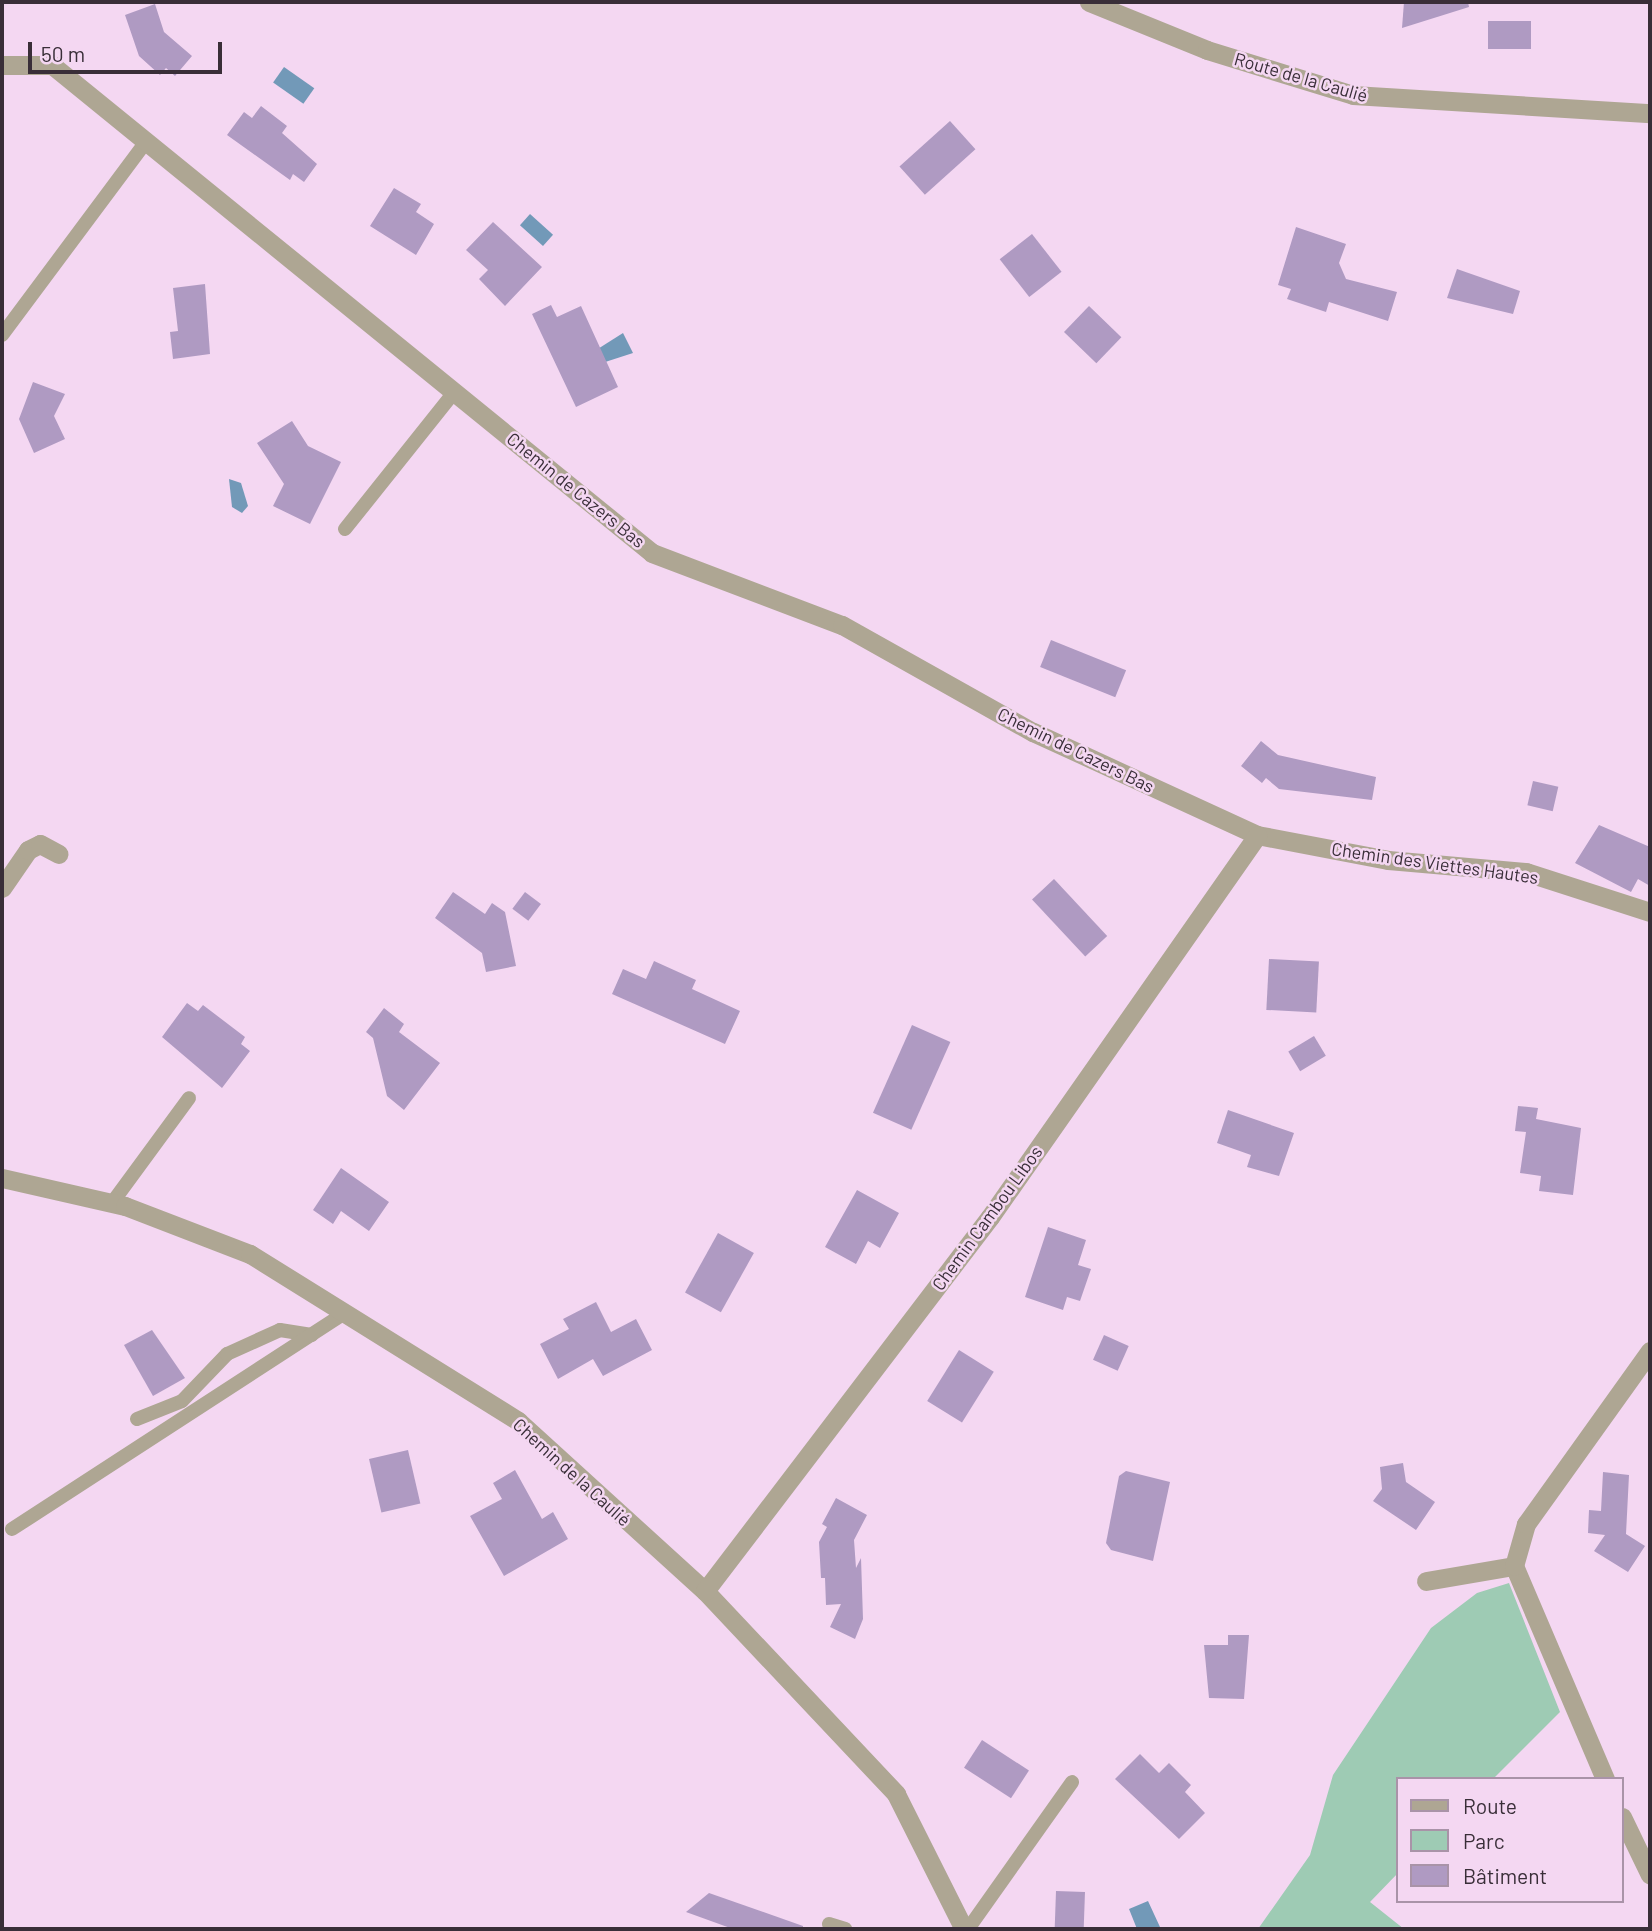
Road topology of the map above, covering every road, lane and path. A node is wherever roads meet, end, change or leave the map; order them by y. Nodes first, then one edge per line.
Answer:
1 (1089, 2) edge
2 (2, 65) edge
3 (1650, 113) edge
4 (146, 142) junction
5 (2, 335) edge
6 (455, 391) junction
7 (345, 529) dead end
8 (1257, 835) junction
9 (59, 854) dead end
10 (2, 888) edge
11 (1650, 912) edge
12 (189, 1098) dead end
13 (2, 1178) edge
14 (112, 1203) junction
15 (344, 1313) junction
16 (312, 1335) junction
17 (1650, 1351) edge
18 (137, 1419) dead end
19 (12, 1529) dead end
20 (1514, 1566) junction
21 (1426, 1581) dead end
22 (705, 1591) junction
23 (1604, 1777) edge
24 (1072, 1782) dead end
25 (1624, 1821) edge
26 (1650, 1875) edge
27 (829, 1924) dead end
28 (845, 1929) edge
29 (966, 1929) edge

1 - 3 street, Route de la Caulié
2 - 4 street, Chemin de Cazers Bas
4 - 5 lane
4 - 6 street, Chemin de Cazers Bas
6 - 7 lane
6 - 8 street, Chemin de Cazers Bas
8 - 11 street, Chemin des Viettes Hautes
8 - 22 street, Chemin Cambou Libos
9 - 10 street
12 - 14 lane
13 - 14 street, Chemin de la Caulié
14 - 15 street, Chemin de la Caulié
15 - 16 lane
15 - 22 street, Chemin de la Caulié
16 - 18 lane
16 - 19 lane
17 - 20 street
20 - 21 street
20 - 23 street
22 - 29 street, Chemin de la Caulié
24 - 29 lane
25 - 26 street
27 - 28 lane

